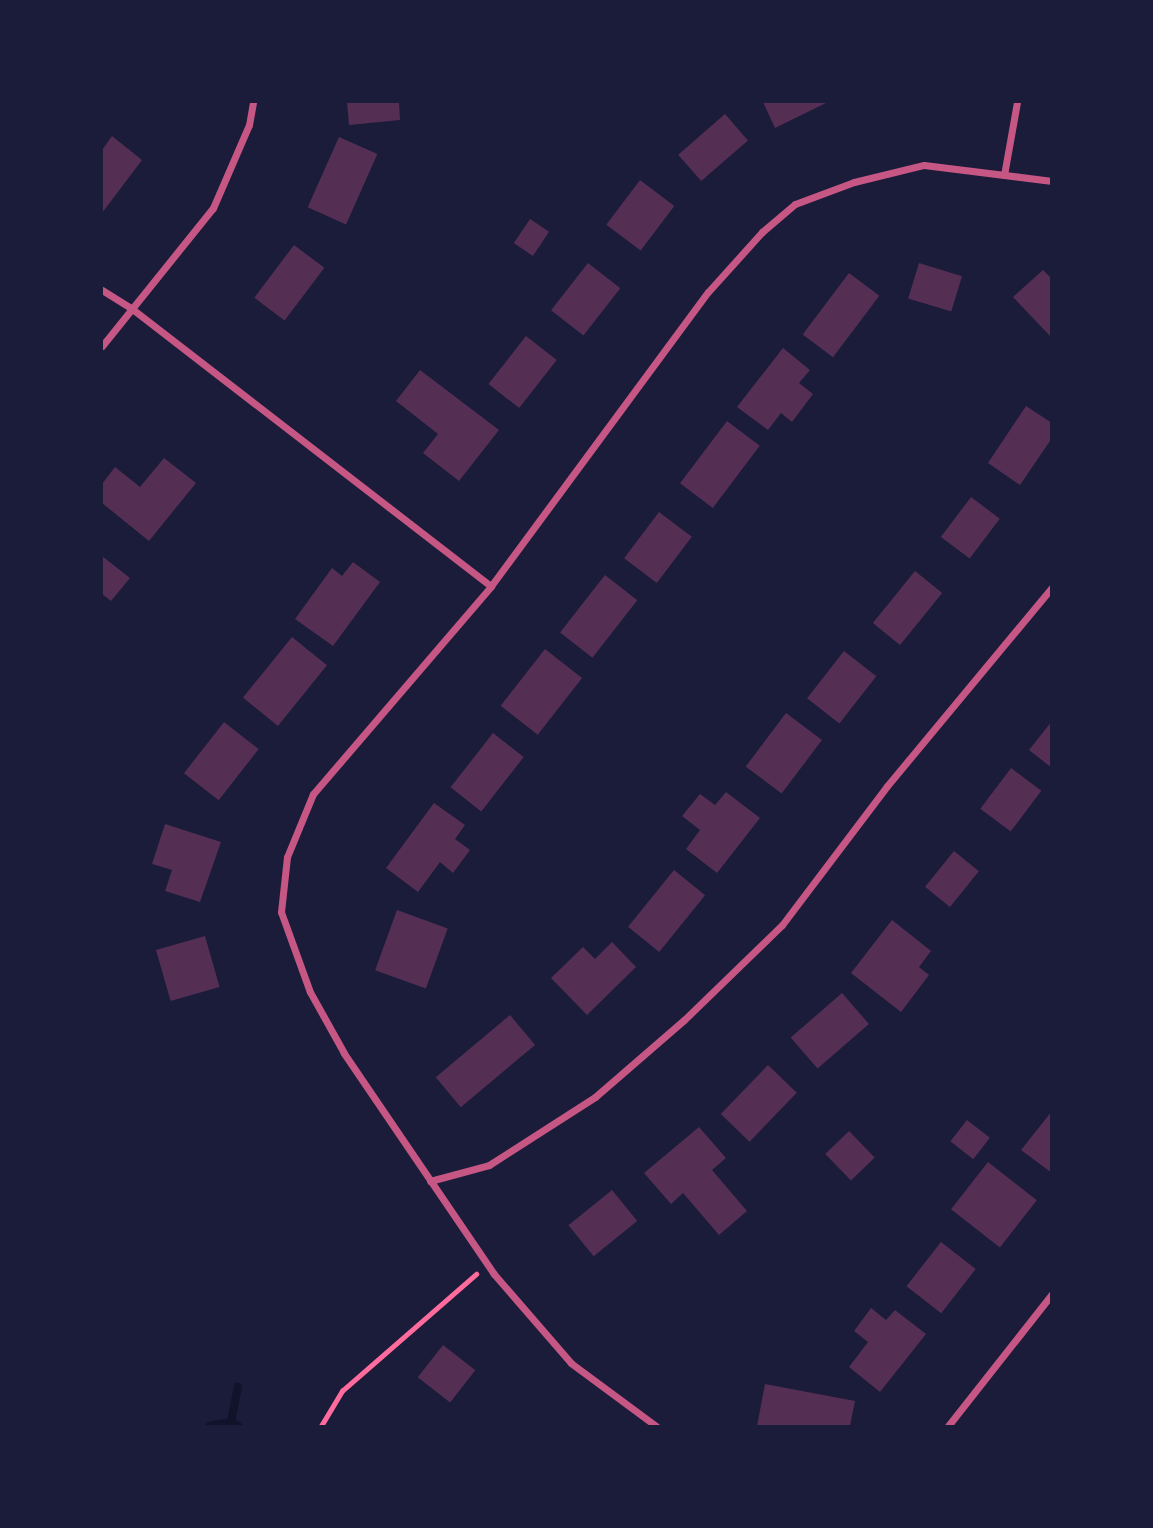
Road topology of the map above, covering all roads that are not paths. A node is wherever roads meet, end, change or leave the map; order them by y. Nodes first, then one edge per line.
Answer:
1 (253, 102) edge
2 (1017, 102) edge
3 (1004, 175) junction
4 (1052, 181) edge
5 (102, 290) edge
6 (131, 307) junction
7 (102, 346) edge
8 (491, 586) junction
9 (1052, 587) edge
10 (430, 1181) junction
11 (1052, 1294) edge
12 (656, 1426) edge
13 (948, 1426) edge

1 - 6 street
2 - 3 street
3 - 4 street
3 - 8 street
5 - 6 street
6 - 7 street
6 - 8 street
8 - 10 street
9 - 10 street
10 - 12 street
11 - 13 street

